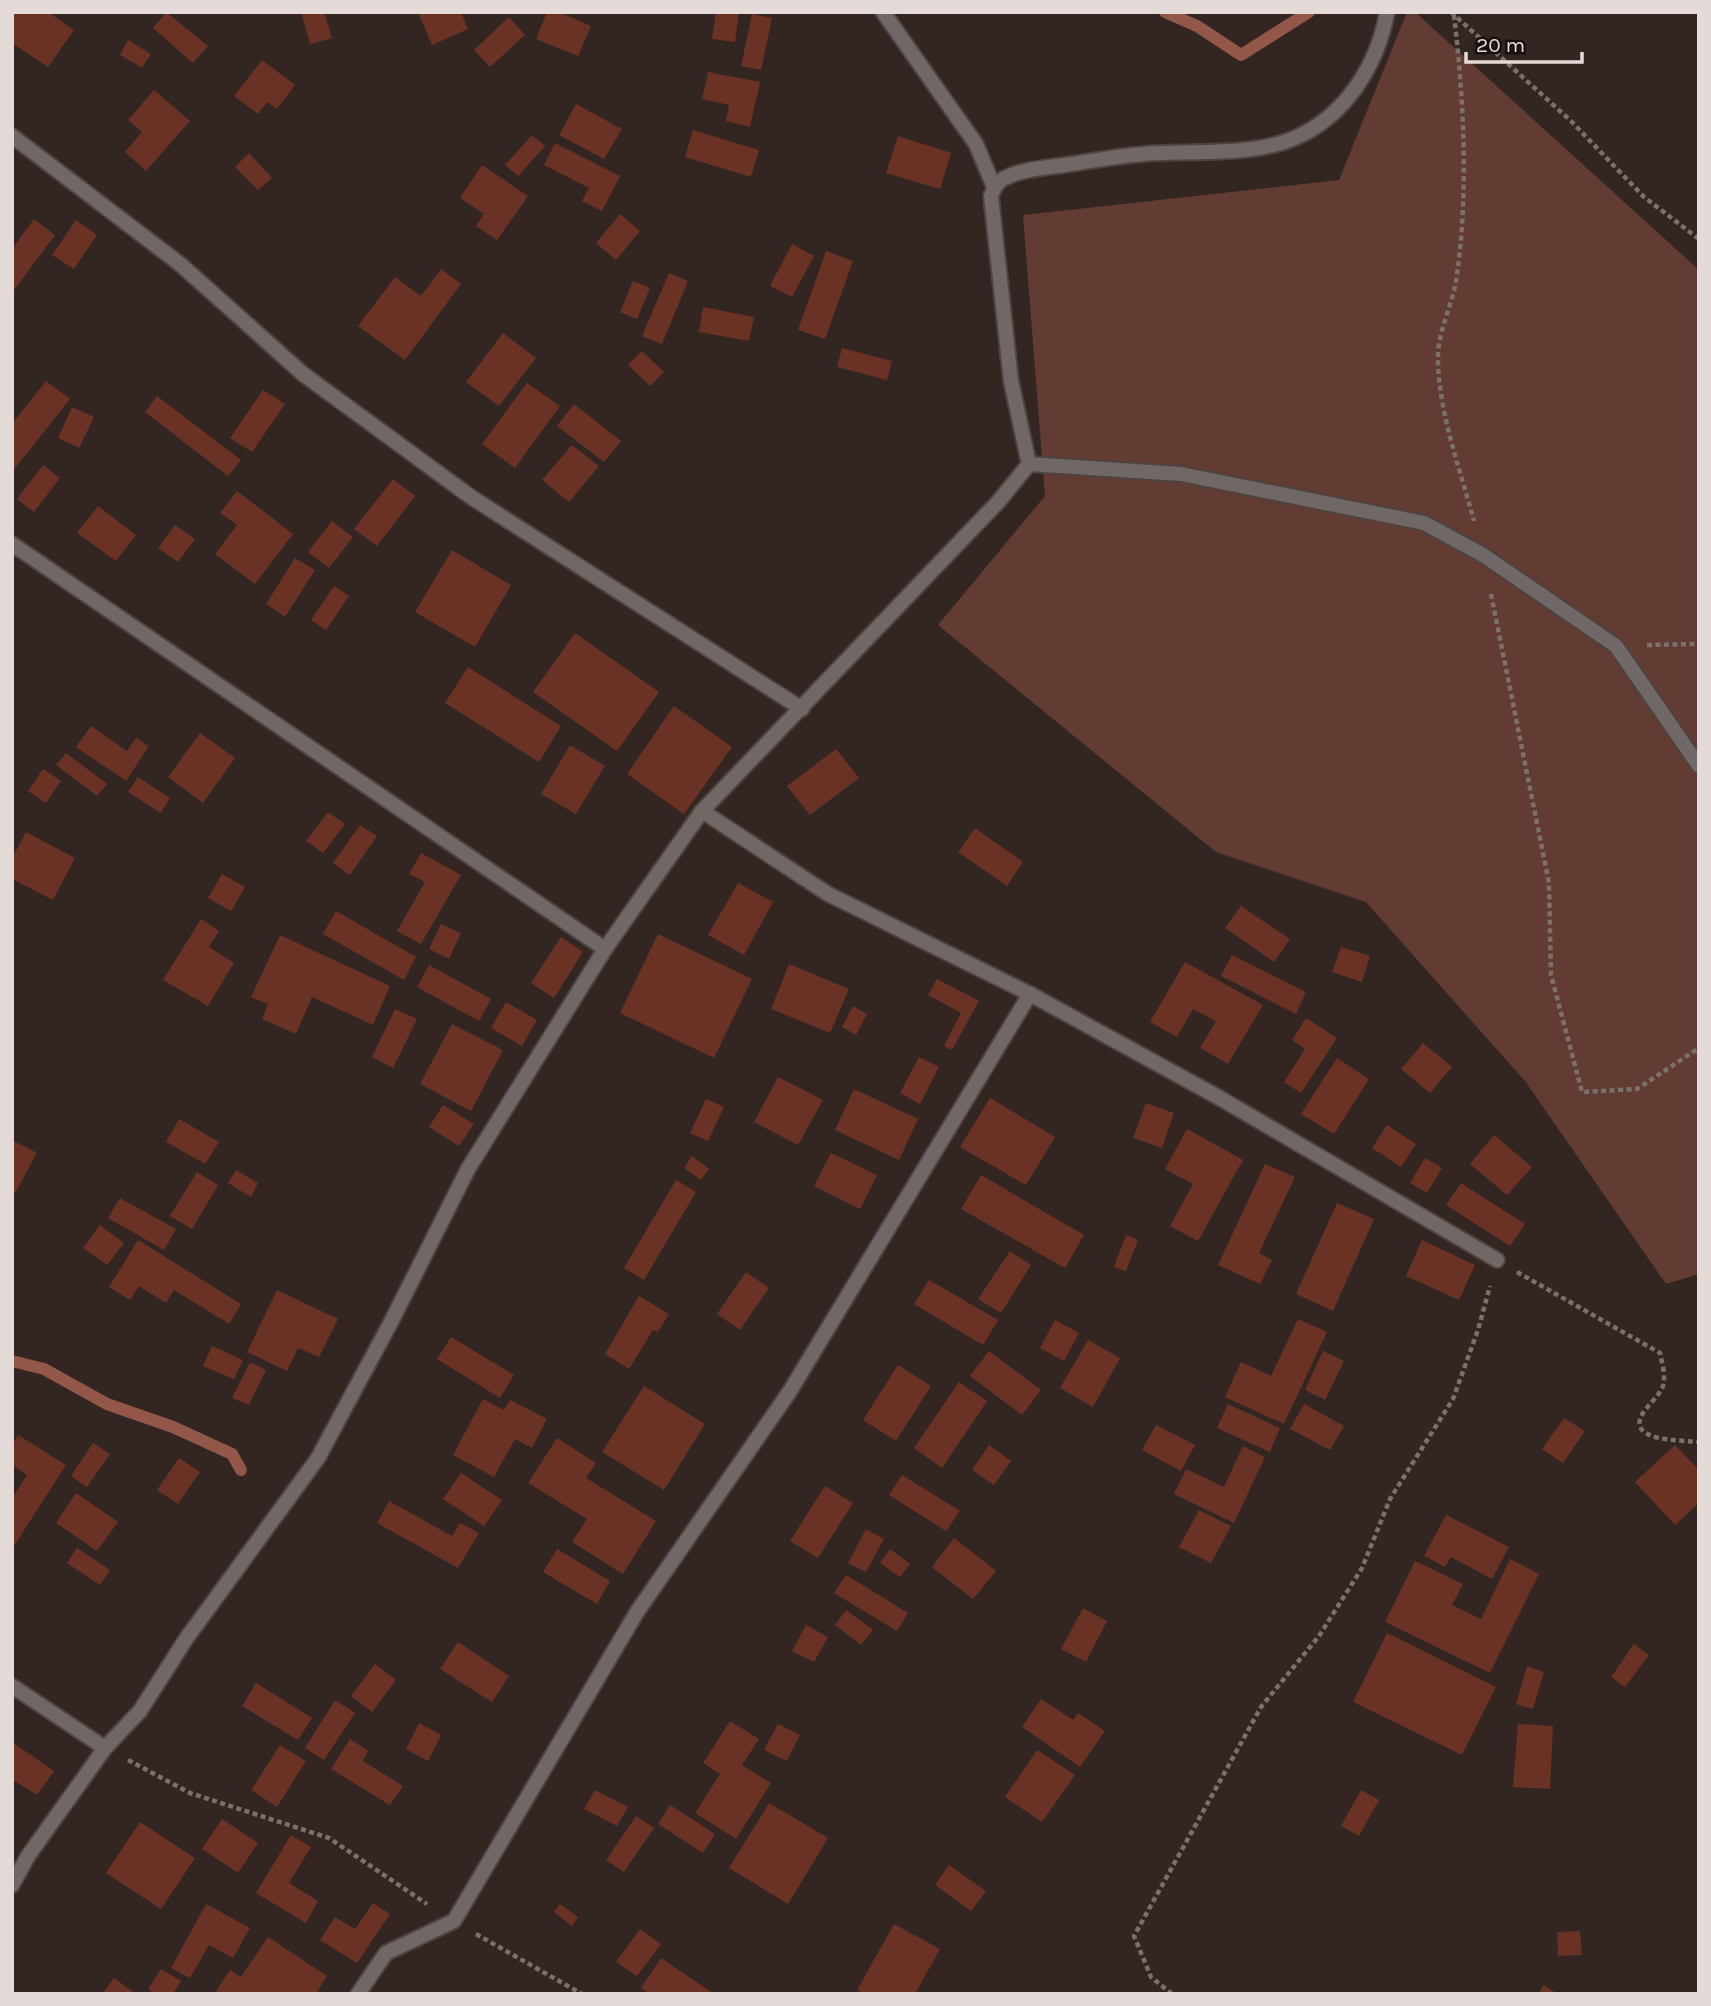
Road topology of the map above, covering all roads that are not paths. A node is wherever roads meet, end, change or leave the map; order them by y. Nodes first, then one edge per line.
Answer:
1 (883, 12) edge
2 (1387, 12) edge
3 (12, 136) edge
4 (994, 187) junction
5 (1029, 464) junction
6 (12, 544) edge
7 (802, 709) junction
8 (1699, 766) edge
9 (702, 811) junction
10 (605, 949) junction
11 (1030, 995) junction
12 (1497, 1260) road end
13 (12, 1686) edge
14 (105, 1748) junction
15 (12, 1885) edge
16 (358, 1994) edge

1 - 4 street
2 - 4 street
3 - 7 street
4 - 5 street
5 - 7 street
5 - 8 street
6 - 10 street
7 - 9 street
9 - 10 street
9 - 11 street
10 - 14 street
11 - 12 street
11 - 16 street
13 - 14 street
14 - 15 street

